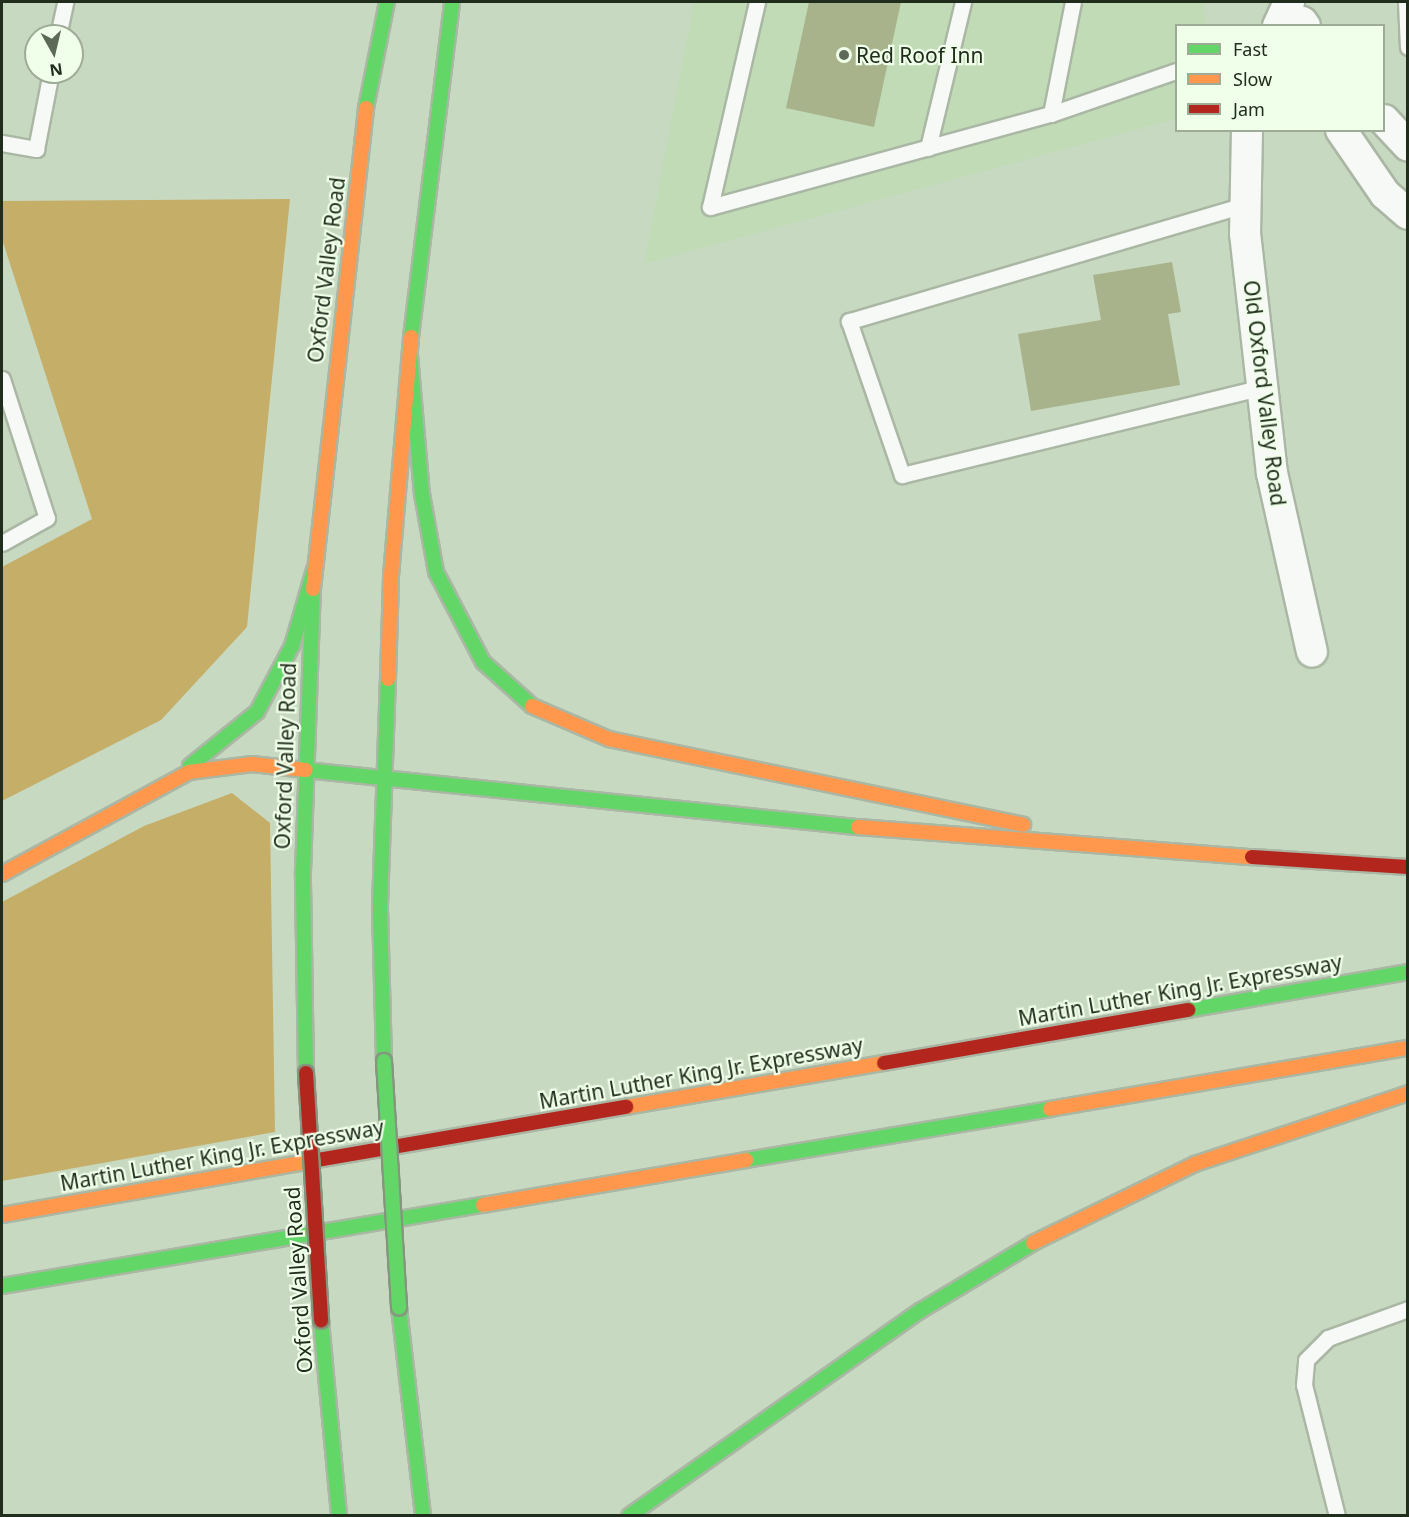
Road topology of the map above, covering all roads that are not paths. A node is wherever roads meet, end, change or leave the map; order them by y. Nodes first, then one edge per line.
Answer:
1 (65, 2) edge
2 (387, 2) edge
3 (452, 2) edge
4 (757, 2) edge
5 (963, 2) edge
6 (1073, 2) edge
7 (1406, 2) edge
8 (60, 24) edge
9 (1407, 47) edge
10 (1175, 71) edge
11 (49, 84) edge
12 (1051, 114) junction
13 (1385, 122) edge
14 (1247, 132) edge
15 (1342, 132) edge
16 (2, 142) edge
17 (1407, 146) edge
18 (928, 147) junction
19 (1244, 205) junction
20 (1407, 214) edge
21 (410, 355) junction
22 (2, 379) edge
23 (1262, 387) junction
24 (2, 543) edge
25 (314, 570) junction
26 (1312, 652) dead end
27 (306, 770) junction
28 (382, 778) junction
29 (168, 779) junction
30 (1128, 846) junction
31 (1407, 867) edge
32 (2, 874) edge
33 (1407, 972) edge
34 (1407, 1048) edge
35 (1407, 1093) edge
36 (2, 1215) edge
37 (2, 1286) edge
38 (1407, 1309) edge
39 (339, 1515) edge
40 (423, 1515) edge
41 (629, 1515) edge
42 (1337, 1515) edge

1 - 8 lane
2 - 25 main road, Oxford Valley Road
3 - 21 main road
4 - 18 lane
5 - 18 lane
6 - 12 lane
7 - 9 lane
10 - 12 lane
11 - 16 lane
12 - 18 lane
13 - 17 street
14 - 19 street, Old Oxford Valley Road
15 - 20 street
19 - 23 street, Old Oxford Valley Road
19 - 23 lane
21 - 28 main road
21 - 30 main road
22 - 24 lane
23 - 26 street, Old Oxford Valley Road
25 - 27 main road, Oxford Valley Road
25 - 29 main road
27 - 28 main road
27 - 29 main road
27 - 39 main road, Oxford Valley Road, bridge
28 - 30 main road
28 - 40 main road, bridge
29 - 32 main road
30 - 31 main road
33 - 36 main road, Martin Luther King Jr. Expressway
34 - 37 main road
35 - 41 main road
38 - 42 lane

